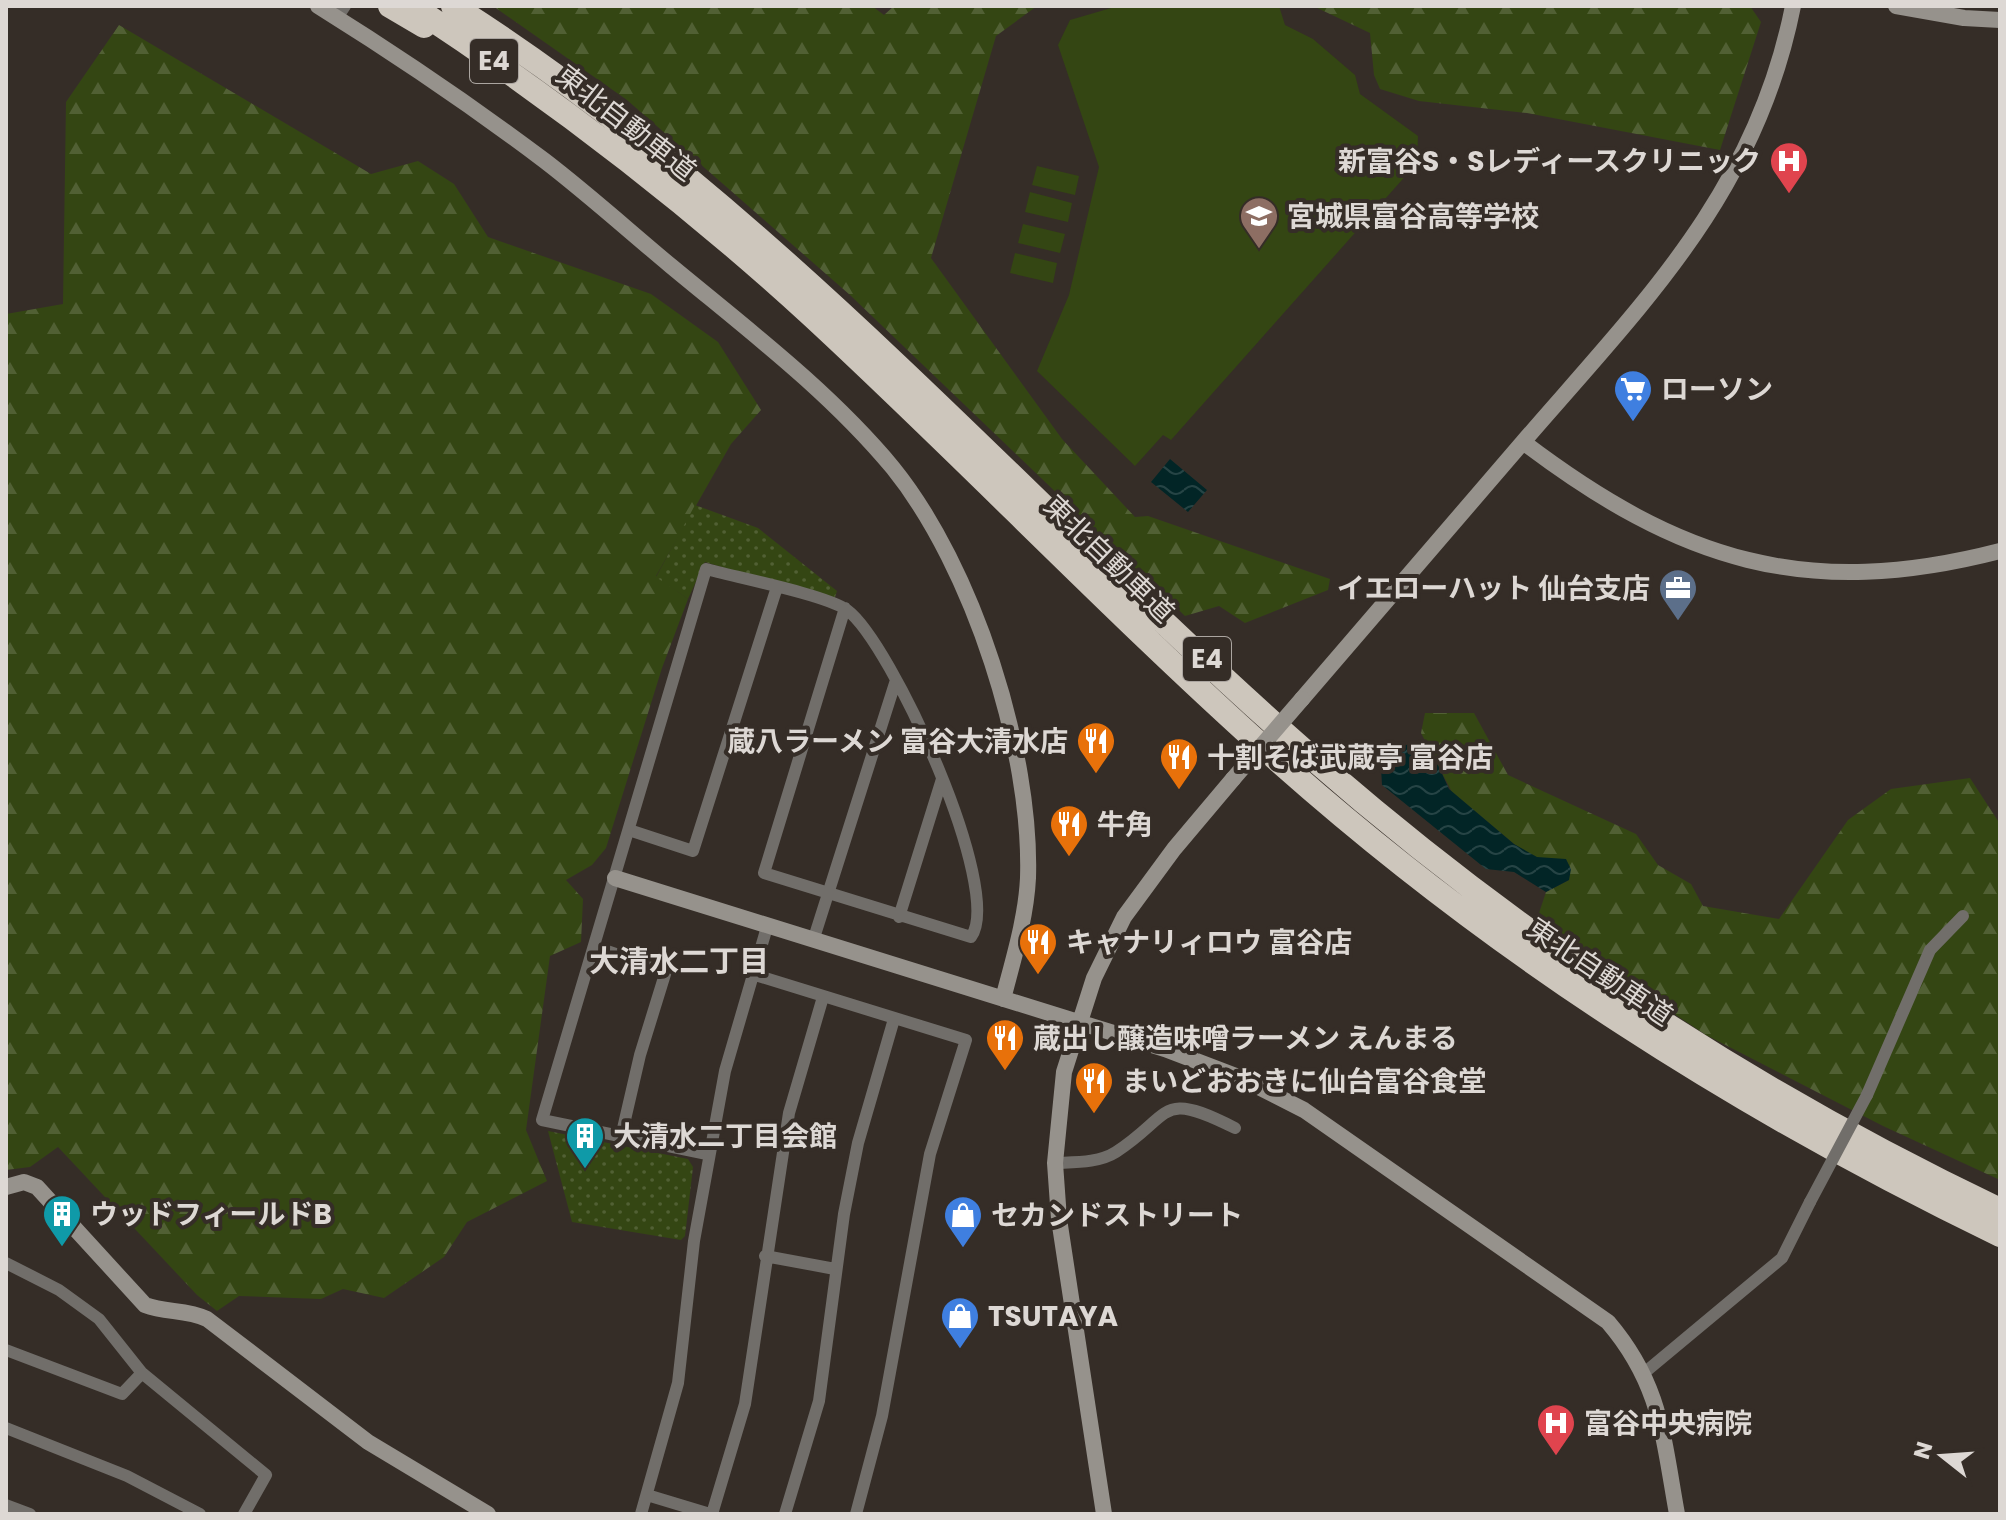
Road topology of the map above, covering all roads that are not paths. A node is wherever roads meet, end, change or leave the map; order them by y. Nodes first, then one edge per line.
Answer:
1 (318, 6) edge
2 (390, 6) edge
3 (412, 6) edge
4 (453, 6) edge
5 (1793, 6) edge
6 (1896, 6) edge
7 (341, 12) edge
8 (469, 14) edge
9 (2000, 20) edge
10 (575, 120) junction
11 (1523, 442) junction
12 (2000, 551) edge
13 (777, 587) junction
14 (845, 608) junction
15 (896, 680) junction
16 (942, 779) junction
17 (629, 830) junction
18 (615, 878) junction
19 (828, 896) junction
20 (1963, 916) dead end
21 (899, 917) junction
22 (767, 927) junction
23 (813, 941) junction
24 (595, 947) junction
25 (752, 974) junction
26 (823, 997) junction
27 (1003, 999) junction
28 (894, 1019) junction
29 (1077, 1022) junction
30 (1235, 1128) dead end
31 (621, 1137) junction
32 (707, 1154) junction
33 (1055, 1163) junction
34 (6, 1187) edge
35 (2000, 1210) edge
36 (2000, 1235) edge
37 (765, 1256) junction
38 (6, 1263) edge
39 (835, 1269) junction
40 (6, 1350) edge
41 (142, 1373) junction
42 (1644, 1373) junction
43 (6, 1428) edge
44 (647, 1495) junction
45 (6, 1505) edge
46 (30, 1514) edge
47 (200, 1514) edge
48 (244, 1514) edge
49 (488, 1514) edge
50 (641, 1514) edge
51 (711, 1514) edge
52 (785, 1514) edge
53 (856, 1514) edge
54 (1104, 1514) edge
55 (1677, 1514) edge

1 - 7 street
2 - 10 highway
3 - 10 highway, 東北自動車道 / E4
4 - 8 highway, 東北自動車道 / E4
5 - 11 street
6 - 9 street
7 - 27 street
8 - 35 highway, 東北自動車道 / E4
10 - 36 highway, 東北自動車道 / E4
11 - 12 street
11 - 29 street, bridge
13 - 14 street
13 - 17 street
13 - 17 street
14 - 15 street
14 - 19 street
15 - 16 street
15 - 19 street
16 - 21 street
16 - 21 street
17 - 18 street
18 - 22 street
18 - 24 street
19 - 21 street
19 - 23 street
20 - 42 street, bridge
22 - 23 street
22 - 25 street
23 - 27 street
24 - 31 street
24 - 31 street
25 - 26 street
25 - 32 street
26 - 28 street
26 - 37 street
27 - 29 street
28 - 39 street
28 - 53 street
29 - 33 street
29 - 42 street
30 - 33 street
31 - 32 street
32 - 44 street
33 - 54 street
34 - 49 street
37 - 39 street
37 - 51 street
38 - 41 street
39 - 52 street
40 - 41 street
41 - 48 street
42 - 55 street
43 - 47 street
44 - 50 street
44 - 51 street
45 - 46 street

